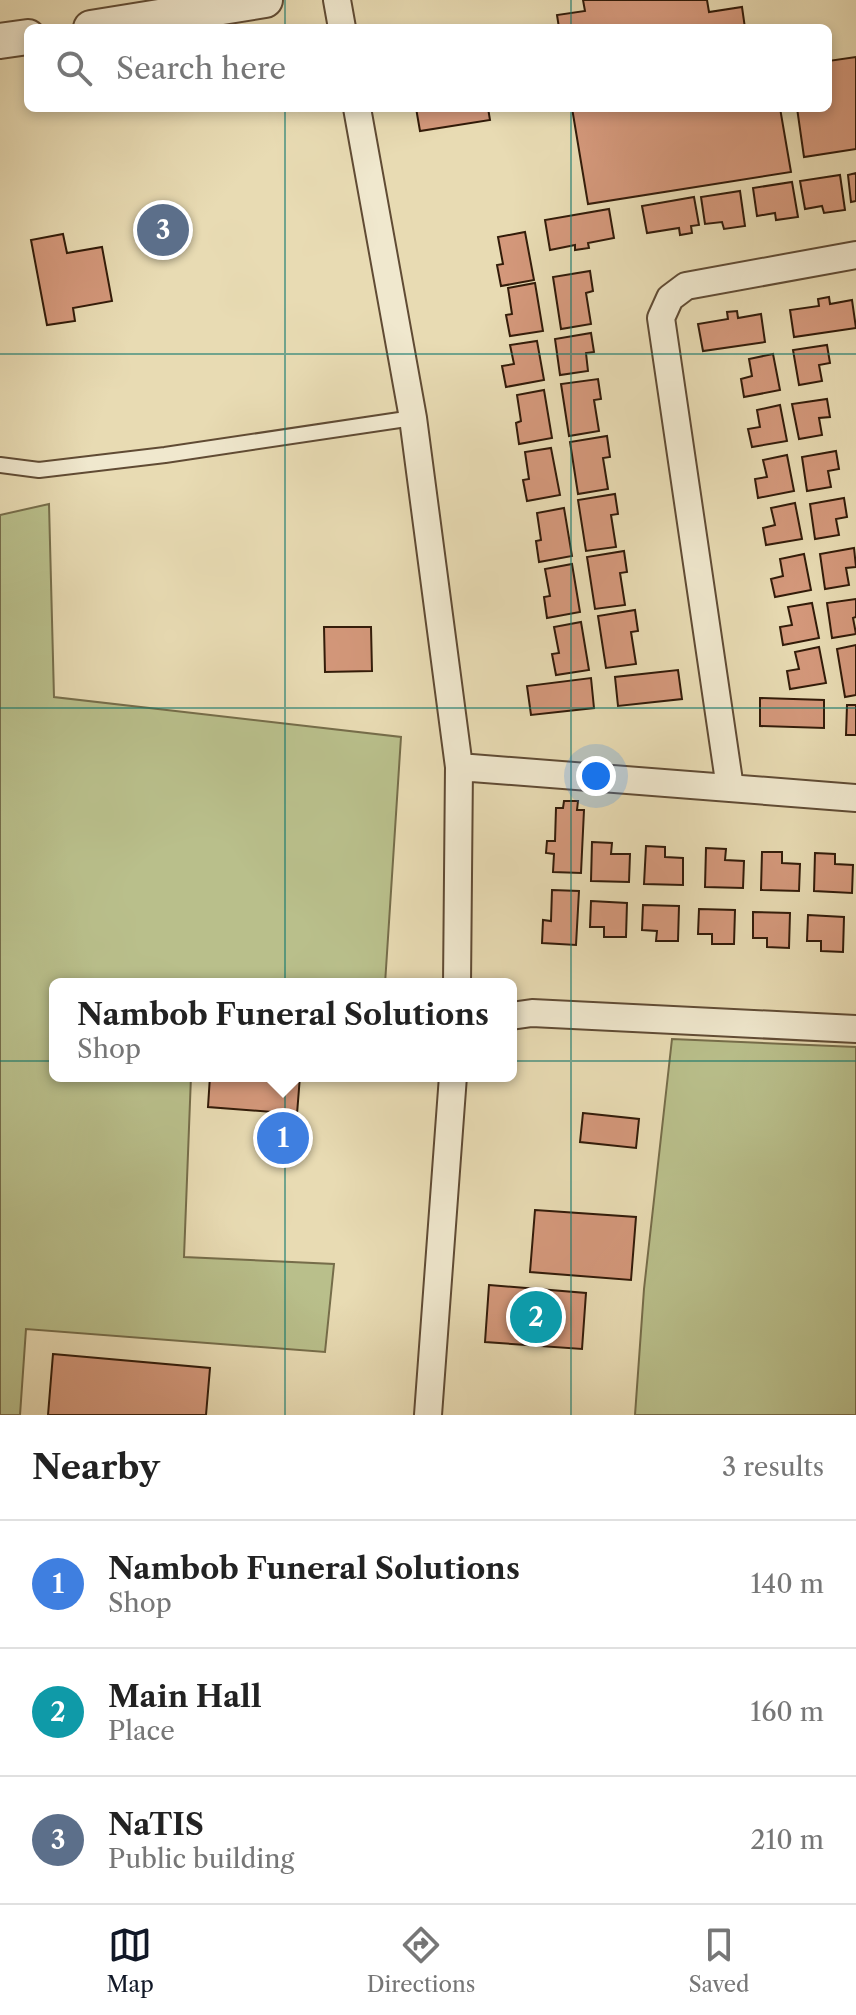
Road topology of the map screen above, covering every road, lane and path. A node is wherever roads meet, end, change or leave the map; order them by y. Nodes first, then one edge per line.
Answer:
1 (265, 0) edge
2 (337, 0) edge
3 (116, 24) edge
4 (341, 24) edge
5 (24, 38) edge
6 (0, 41) edge
7 (358, 112) edge
8 (856, 255) edge
9 (413, 418) junction
10 (0, 465) edge
11 (459, 767) junction
12 (730, 788) junction
13 (856, 798) edge
14 (457, 978) edge
15 (517, 1015) edge
16 (856, 1029) edge
17 (453, 1082) edge
18 (428, 1415) edge

1 - 3 street
2 - 4 street
5 - 6 street
7 - 9 street
8 - 12 street
9 - 10 lane
9 - 11 street
11 - 12 street
11 - 14 street
12 - 13 street
15 - 16 street
17 - 18 street

